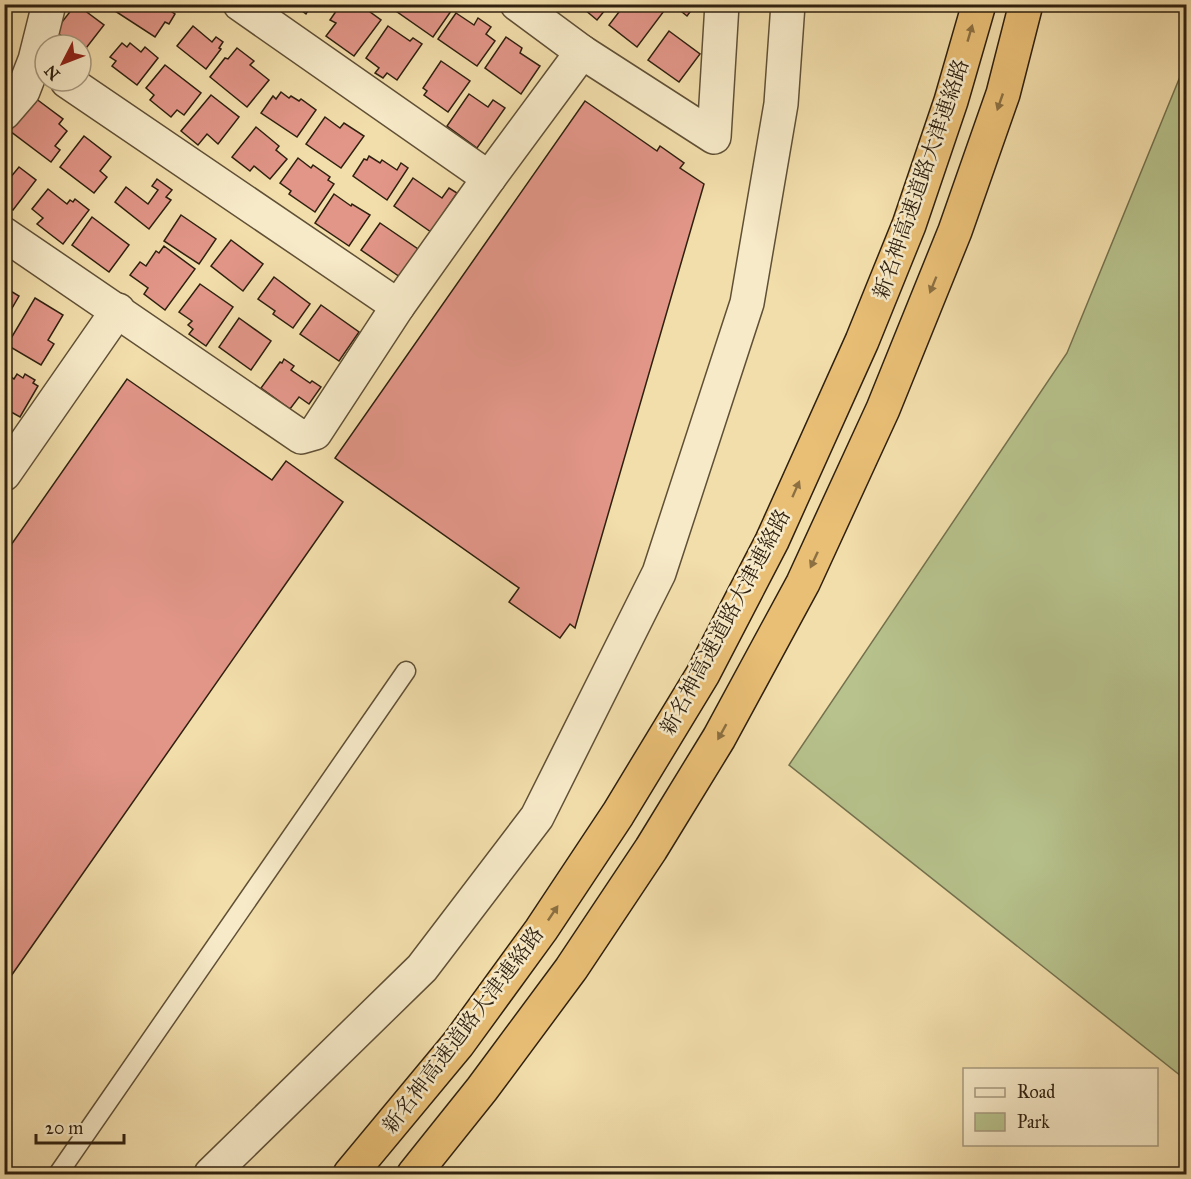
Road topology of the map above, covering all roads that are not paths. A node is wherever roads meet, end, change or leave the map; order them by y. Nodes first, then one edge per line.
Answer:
1 (48, 4) edge
2 (240, 4) edge
3 (517, 4) edge
4 (722, 4) edge
5 (788, 4) edge
6 (979, 4) edge
7 (1026, 4) edge
8 (44, 33) edge
9 (582, 52) junction
10 (33, 75) edge
11 (85, 93) edge
12 (4, 112) edge
13 (489, 178) junction
14 (4, 234) edge
15 (398, 306) junction
16 (118, 310) junction
17 (8, 462) edge
18 (406, 670) dead end
19 (58, 1174) edge
20 (211, 1174) edge
21 (350, 1174) edge
22 (414, 1174) edge

1 - 8 street
2 - 13 street
3 - 9 street
4 - 9 street
5 - 20 street
21 -> 6 highway, 新名神高速道路大津連絡路
7 -> 22 highway
9 - 13 street
10 - 12 street
11 - 15 street
13 - 15 street
14 - 16 street
15 - 16 street
16 - 17 street
18 - 19 lane

